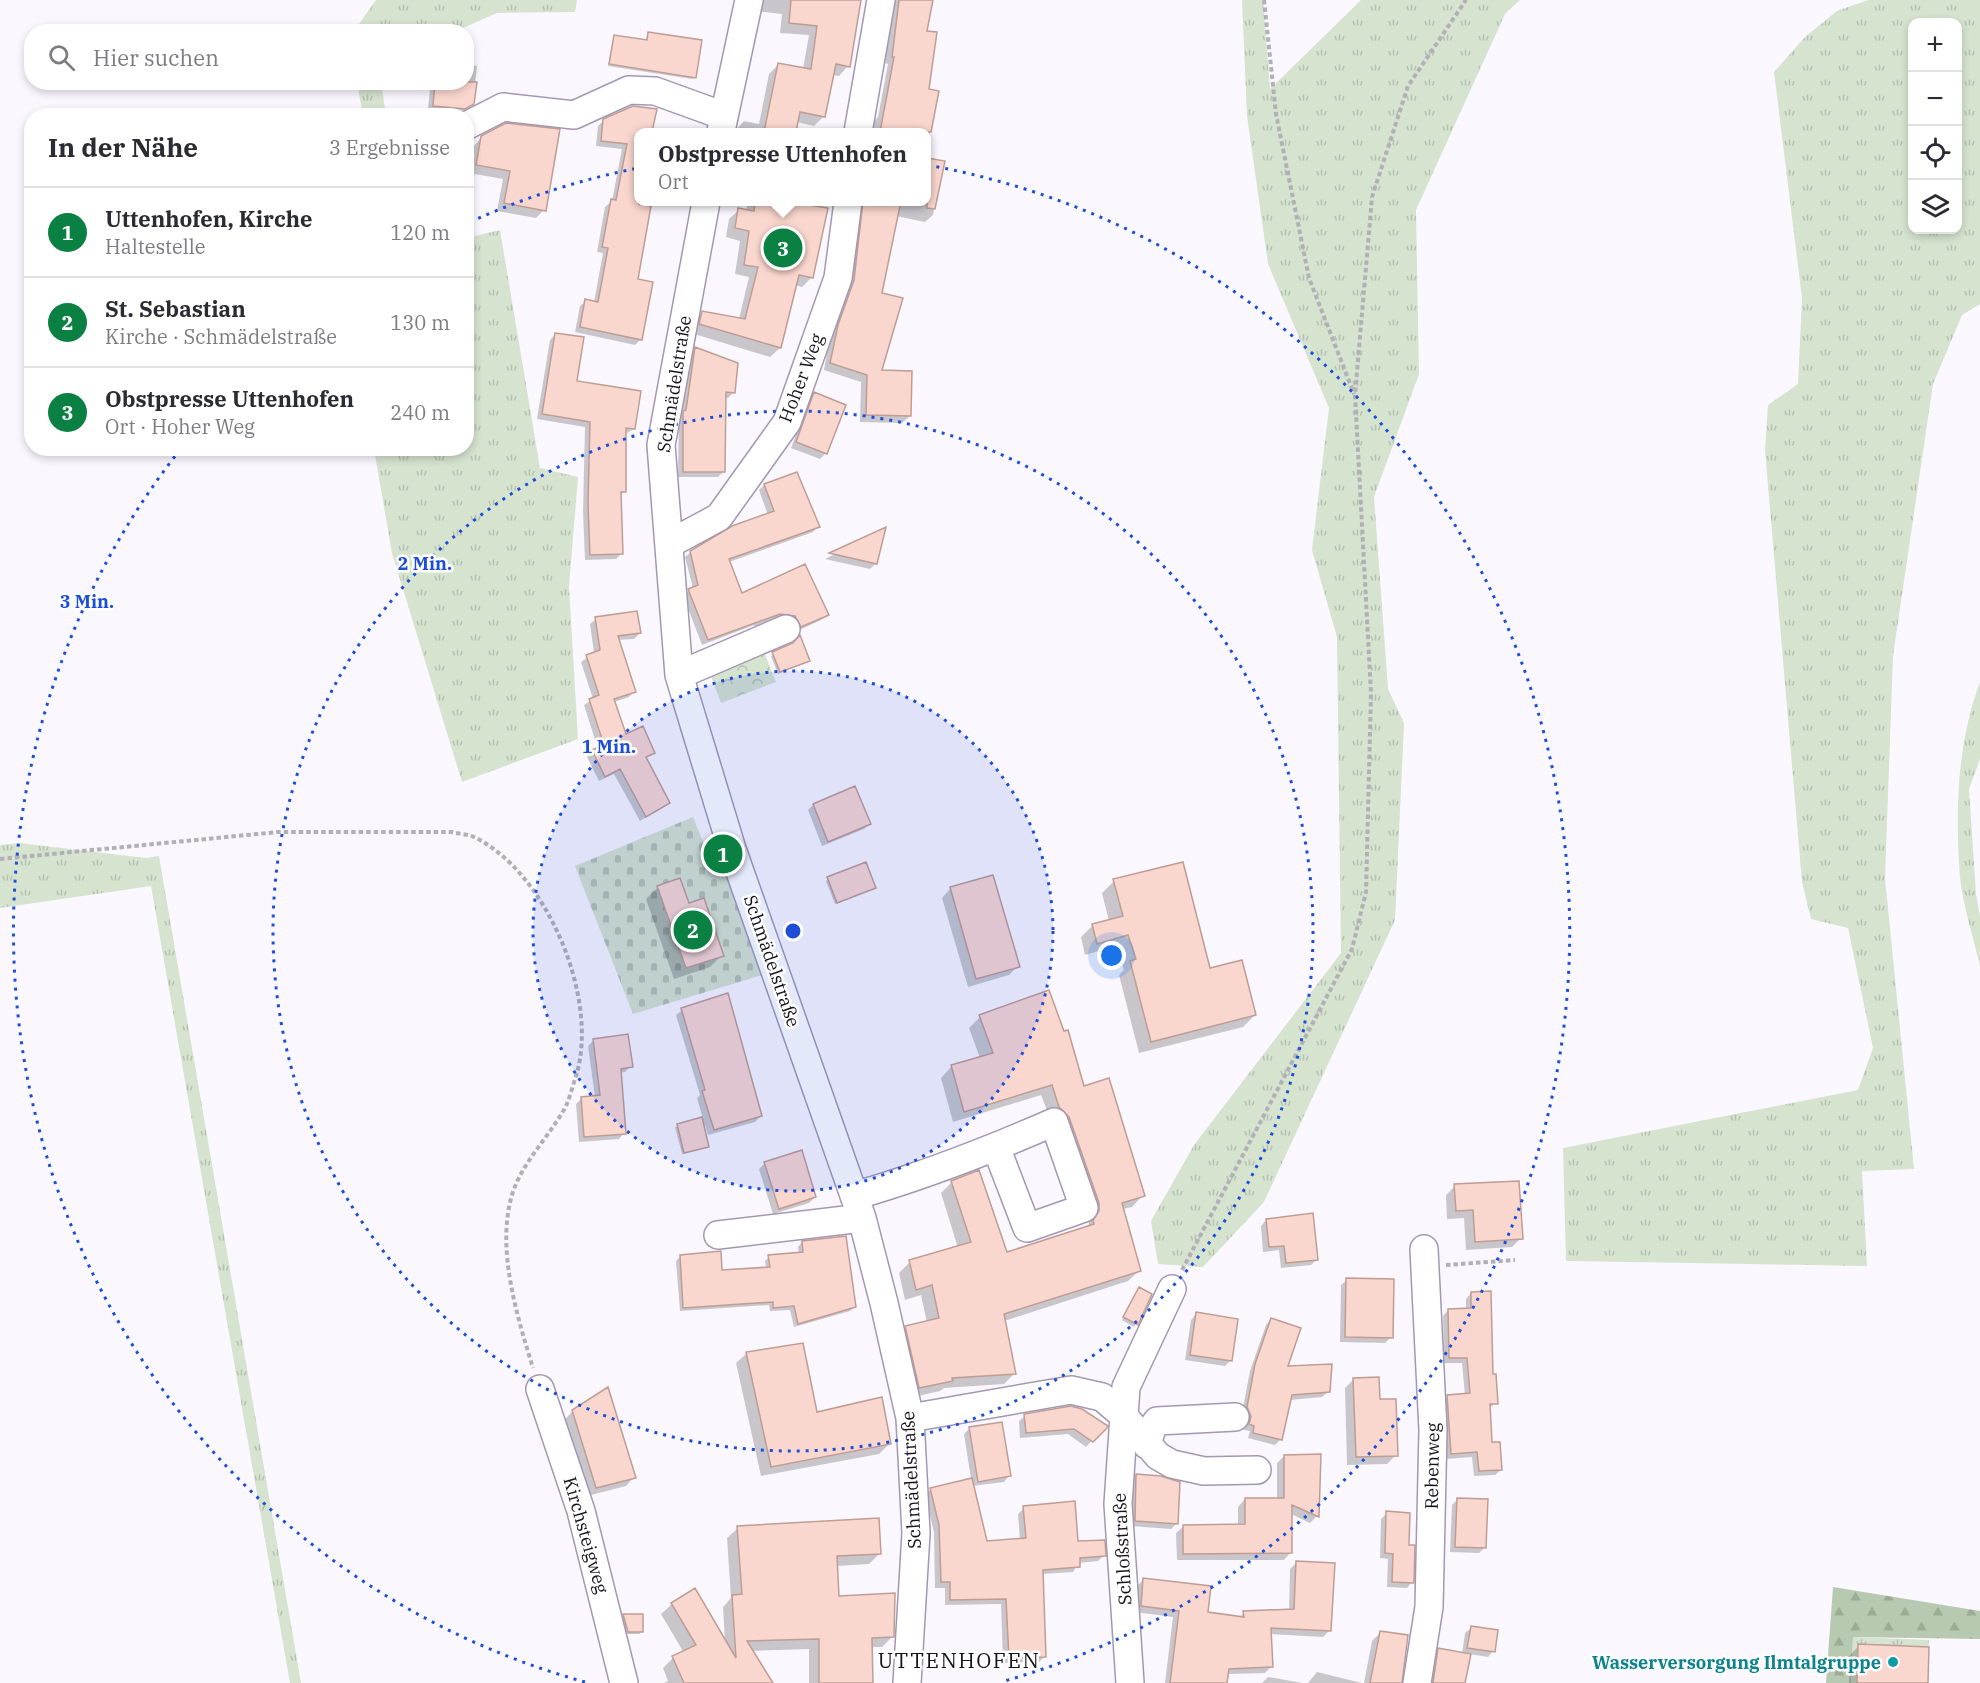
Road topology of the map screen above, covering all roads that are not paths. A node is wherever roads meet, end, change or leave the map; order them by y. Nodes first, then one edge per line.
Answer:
1 (749, 0) edge
2 (881, 0) edge
3 (474, 122) edge
4 (723, 124) edge
5 (859, 128) edge
6 (705, 206) edge
7 (847, 206) edge
8 (669, 544) junction
9 (786, 629) dead end
10 (680, 675) junction
11 (996, 1147) dead end
12 (858, 1207) junction
13 (718, 1235) dead end
14 (1424, 1257) road end
15 (1172, 1289) road end
16 (540, 1389) road end
17 (1123, 1415) junction
18 (1235, 1417) dead end
19 (910, 1418) junction
20 (1152, 1451) junction
21 (1257, 1470) dead end
22 (624, 1683) edge
23 (907, 1683) edge
24 (1130, 1683) edge
25 (1417, 1683) edge

1 - 4 street
2 - 5 street
3 - 4 street
6 - 8 street, Schmädelstraße
7 - 8 street, Hoher Weg
8 - 10 street, Schmädelstraße
9 - 10 street
10 - 12 street, Schmädelstraße
11 - 12 street
12 - 13 street
12 - 19 street, Schmädelstraße
14 - 25 street, Rebenweg
15 - 17 street, Schloßstraße
16 - 22 street, Kirchsteigweg
17 - 19 street
17 - 20 street
17 - 24 street, Schloßstraße
18 - 20 street
19 - 23 street, Schmädelstraße
20 - 21 street

